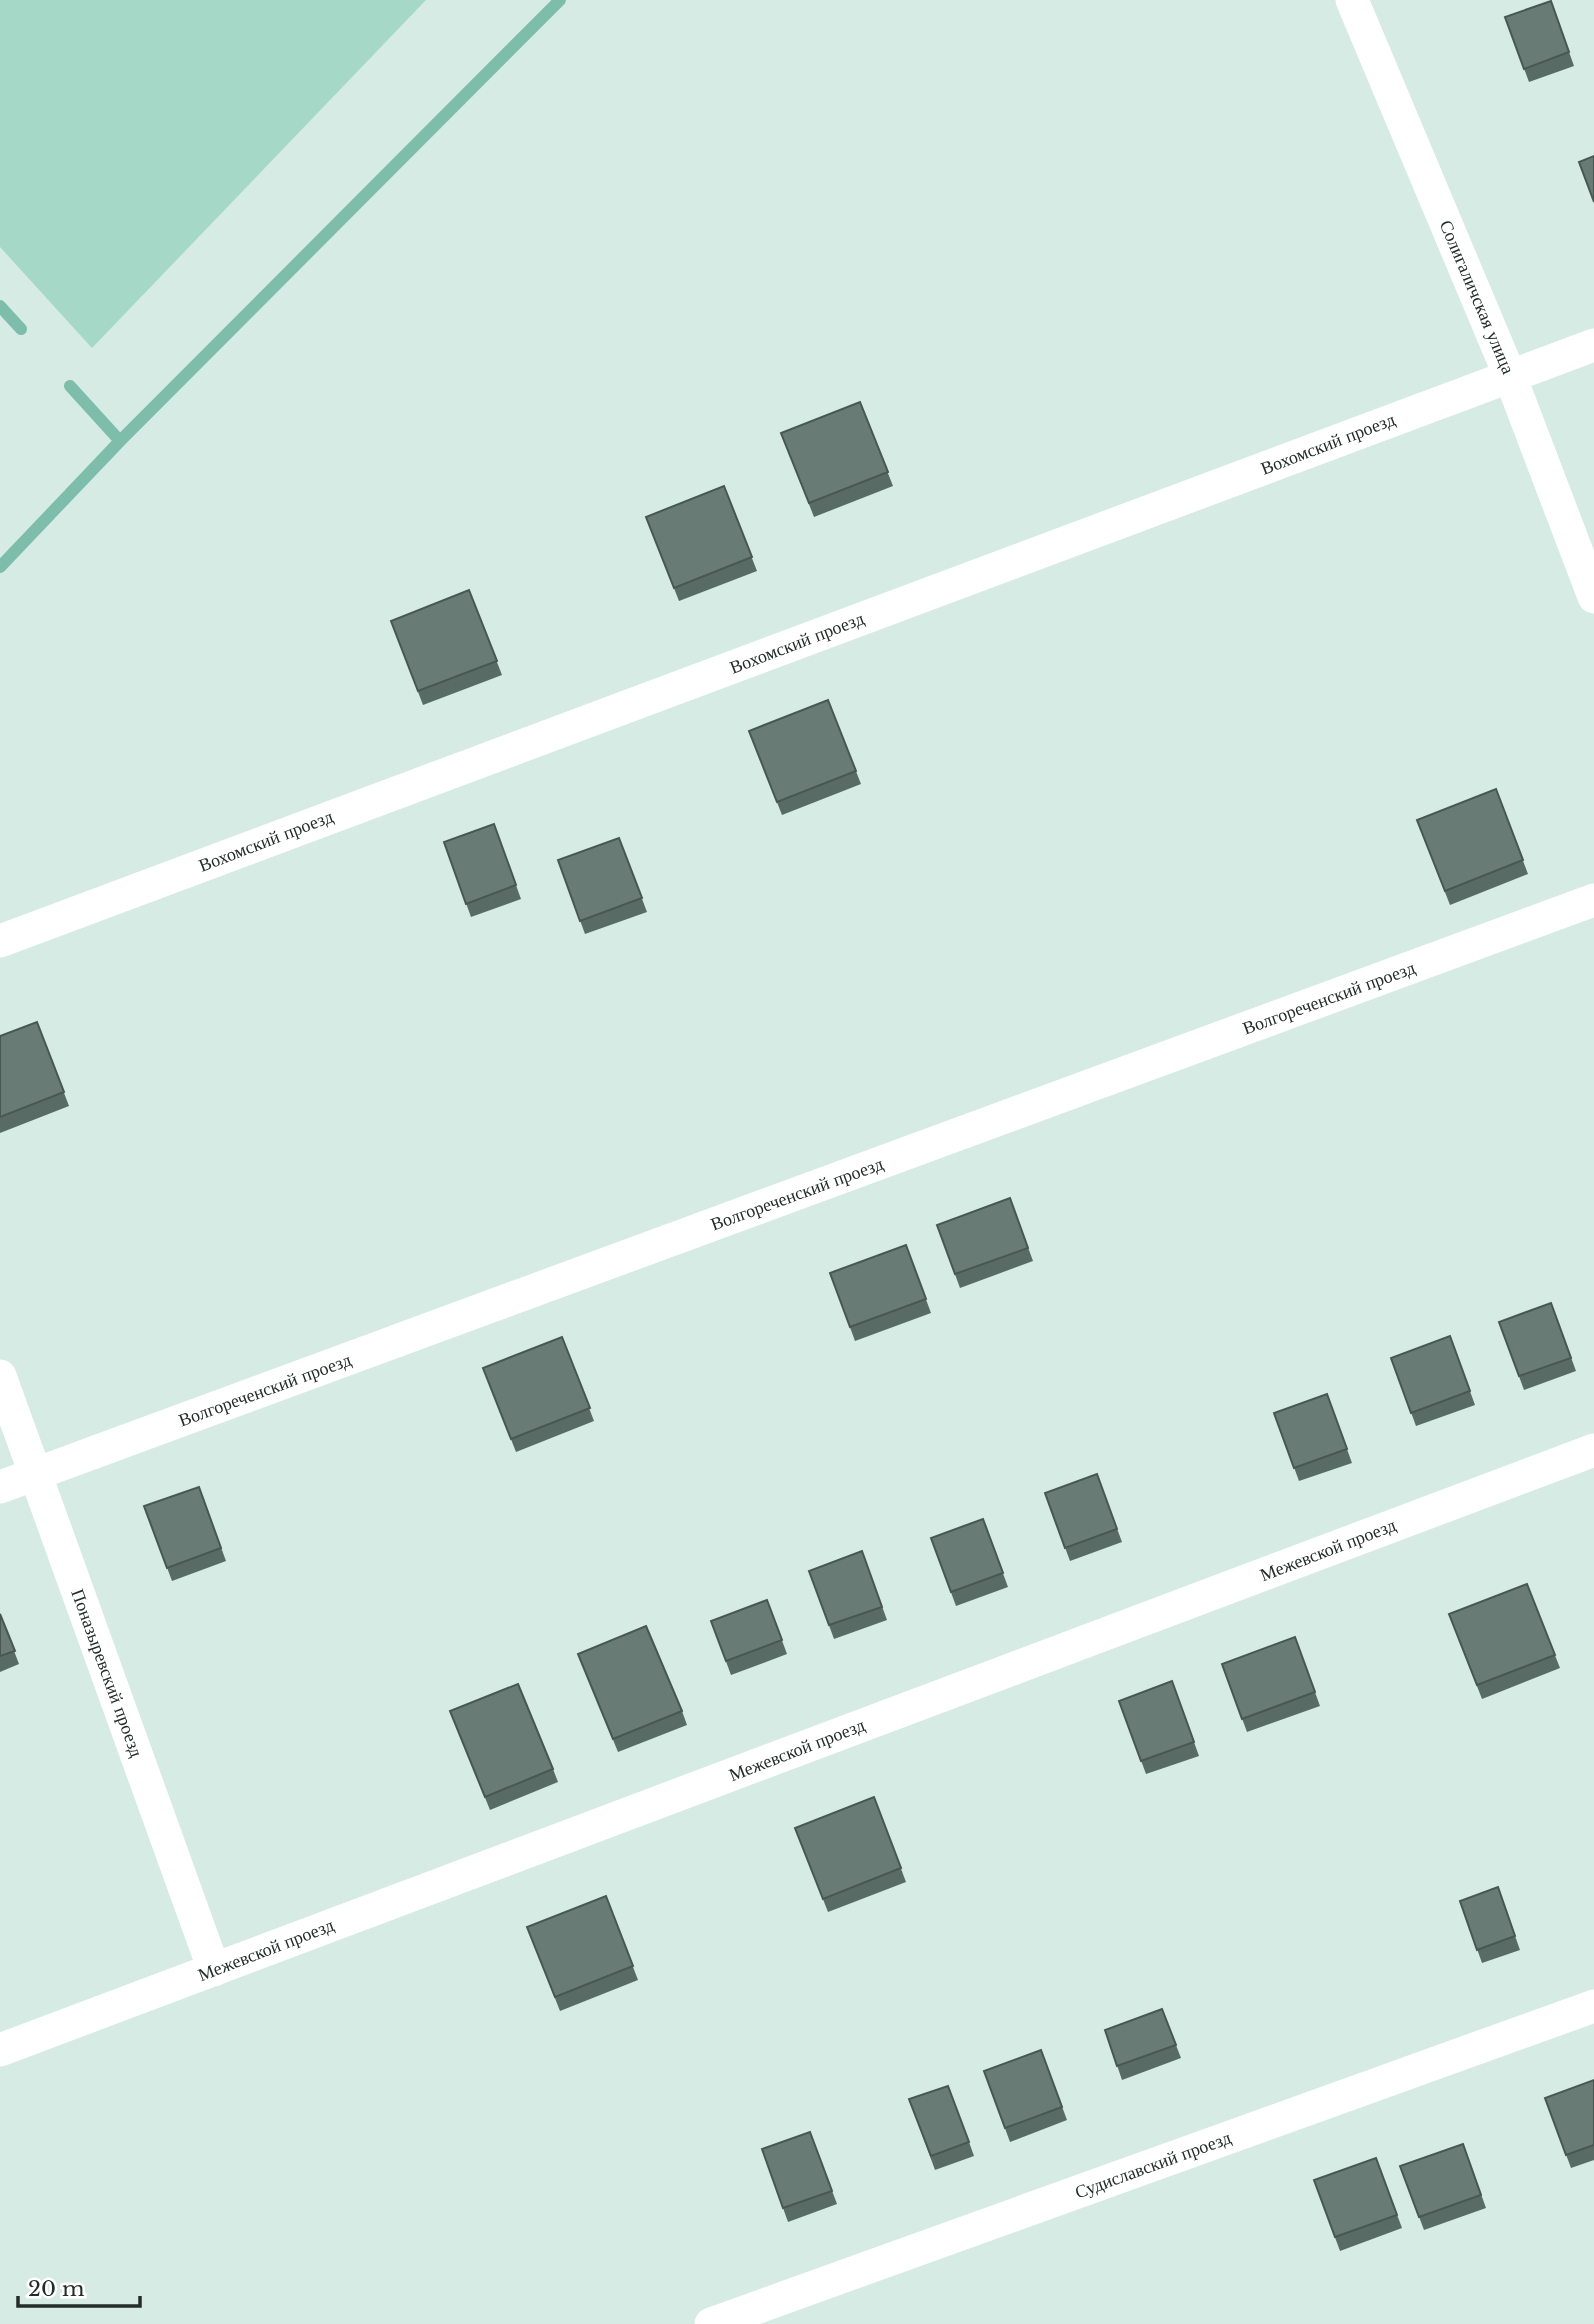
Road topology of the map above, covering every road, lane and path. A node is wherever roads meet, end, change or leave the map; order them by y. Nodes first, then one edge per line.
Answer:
1 (1352, 0) edge
2 (1594, 345) edge
3 (1510, 376) junction
4 (1594, 597) edge
5 (1594, 900) edge
6 (0, 941) edge
7 (0, 1376) edge
8 (1594, 1450) edge
9 (36, 1474) junction
10 (0, 1487) edge
11 (214, 1969) junction
12 (1594, 2006) edge
13 (0, 2050) edge
14 (711, 2324) edge

1 - 3 street, Солигаличская улица
2 - 3 street, Вохомский проезд
3 - 4 street, Солигаличская улица
3 - 6 street, Вохомский проезд
5 - 9 street, Волгореченский проезд
7 - 9 street, Поназыревский проезд
8 - 11 street, Межевской проезд
9 - 10 street, Волгореченский проезд
9 - 11 street, Поназыревский проезд
11 - 13 street, Межевской проезд
12 - 14 street, Судиславский проезд

